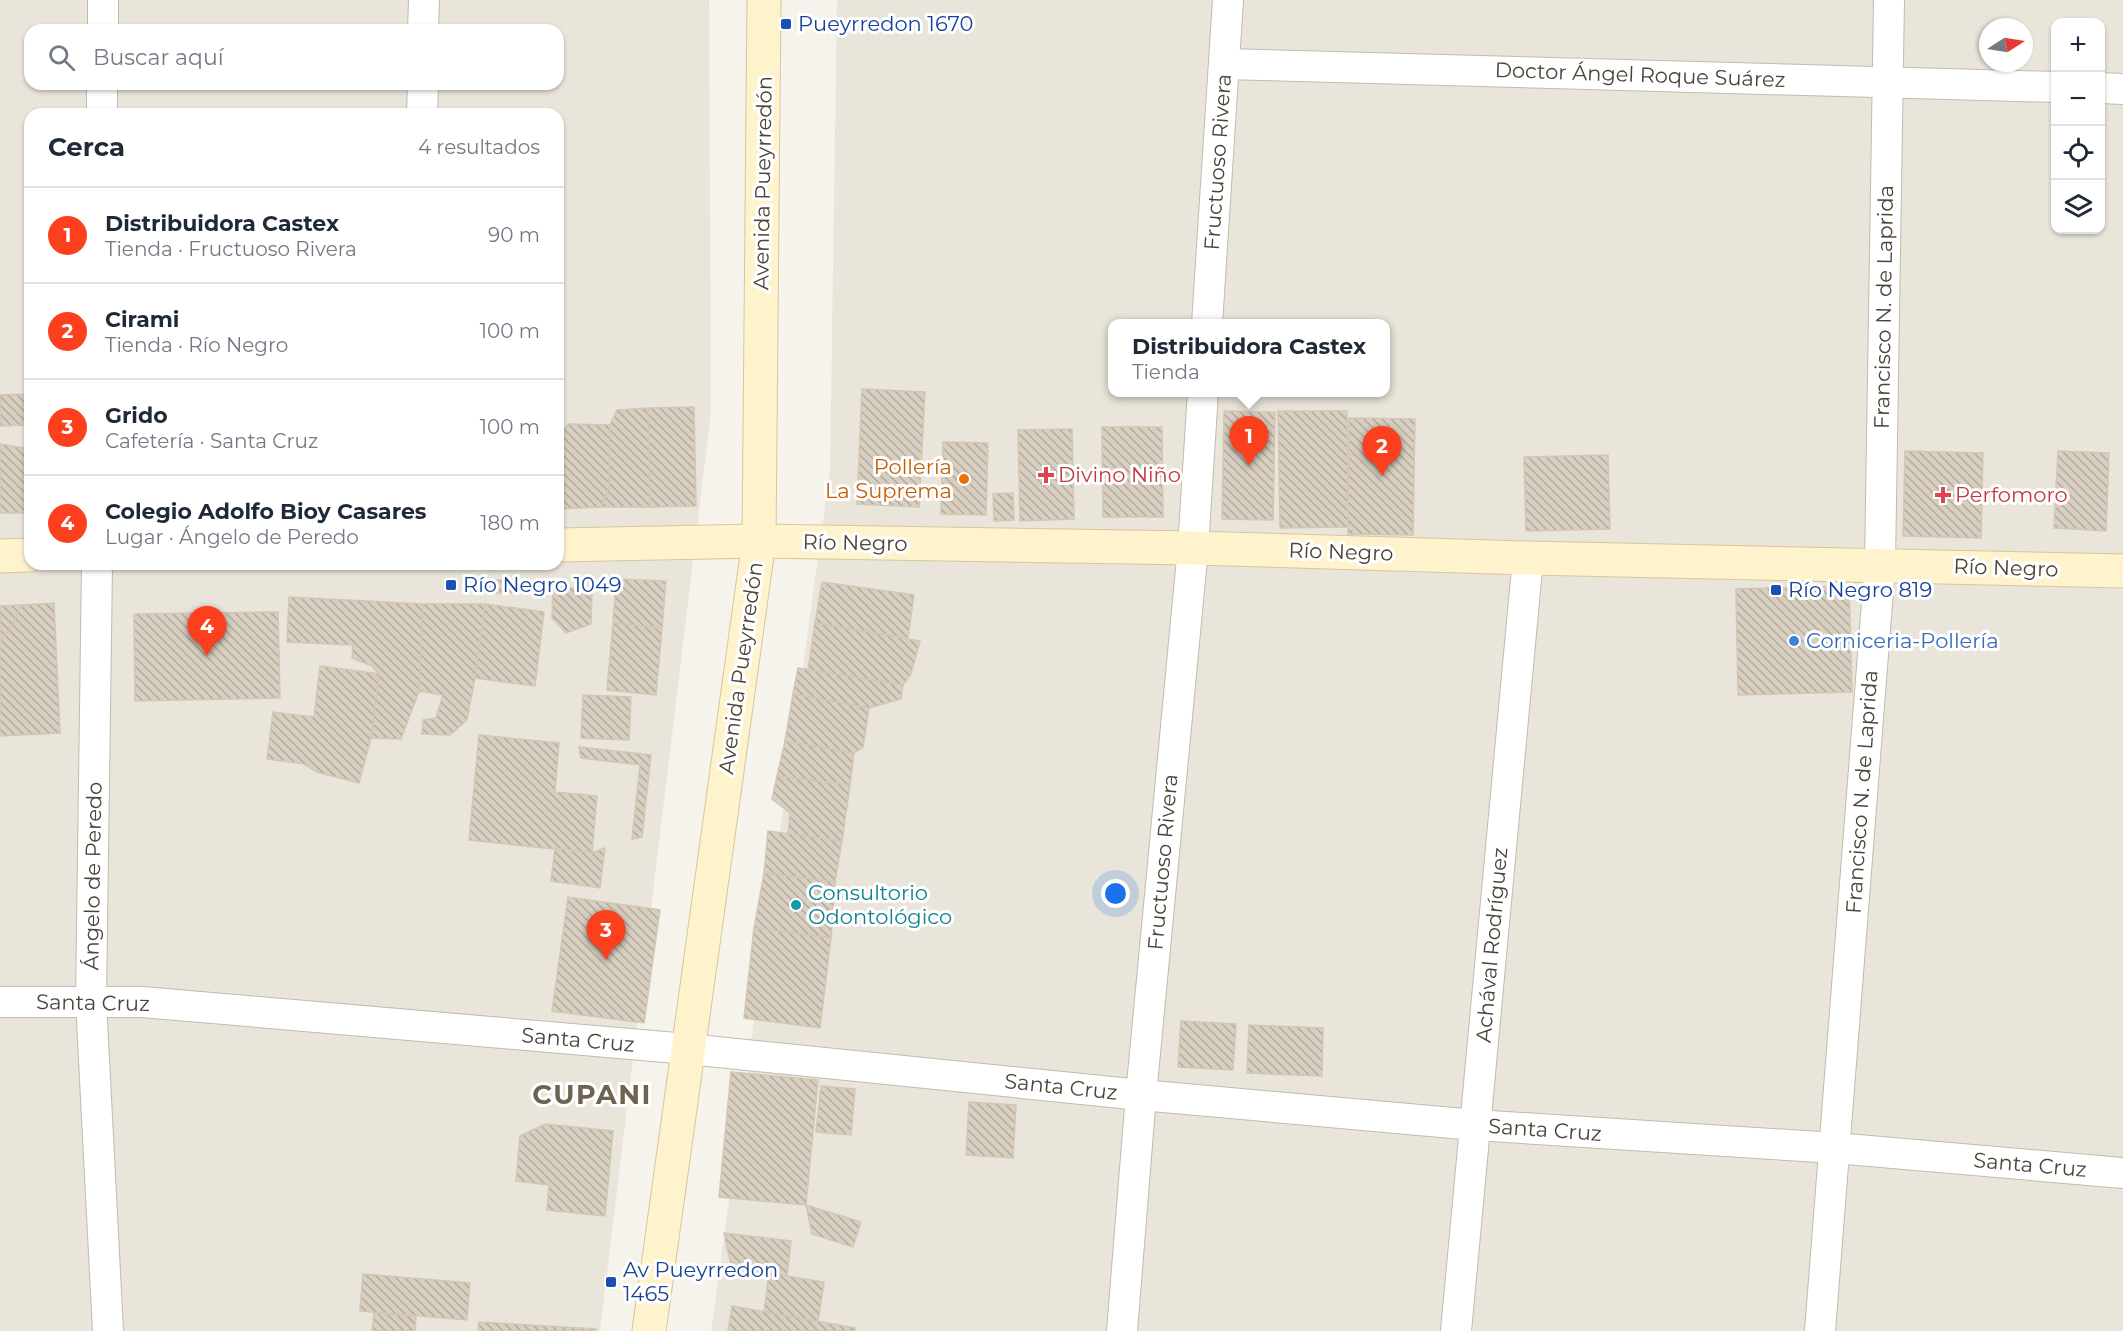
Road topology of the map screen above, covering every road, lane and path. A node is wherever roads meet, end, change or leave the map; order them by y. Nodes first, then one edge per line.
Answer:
1 (103, 0) edge
2 (424, 0) edge
3 (764, 0) edge
4 (1228, 0) edge
5 (1889, 0) edge
6 (103, 24) edge
7 (423, 24) edge
8 (1224, 64) junction
9 (1887, 82) junction
10 (2051, 87) edge
11 (2105, 88) edge
12 (2123, 88) edge
13 (102, 90) edge
14 (423, 90) edge
15 (102, 108) edge
16 (422, 108) edge
17 (1207, 319) edge
18 (1203, 397) edge
19 (759, 541) junction
20 (564, 545) edge
21 (1192, 548) junction
22 (24, 555) edge
23 (0, 556) edge
24 (1528, 558) junction
25 (1880, 565) junction
26 (97, 570) edge
27 (2123, 571) edge
28 (91, 1001) junction
29 (0, 1002) edge
30 (688, 1049) junction
31 (1141, 1095) junction
32 (1475, 1125) junction
33 (1835, 1148) junction
34 (2123, 1173) edge
35 (108, 1331) edge
36 (649, 1331) edge
37 (1122, 1331) edge
38 (1456, 1331) edge
39 (1820, 1331) edge

1 - 6 street
2 - 7 street
3 - 19 street, Avenida Pueyrredón
4 - 8 street, Fructuoso Rivera
5 - 9 street, Francisco N. de Laprida
8 - 9 street, Doctor Ángel Roque Suárez
8 - 17 street, Fructuoso Rivera
9 - 10 street, Doctor Ángel Roque Suárez
9 - 25 street, Francisco N. de Laprida
11 - 12 street
13 - 15 street
14 - 16 street
18 - 21 street, Fructuoso Rivera
19 - 20 street, Río Negro
19 - 21 street, Río Negro
19 - 30 street, Avenida Pueyrredón
21 - 24 street, Río Negro
21 - 31 street, Fructuoso Rivera
22 - 23 street
24 - 25 street, Río Negro
24 - 32 street, Achával Rodríguez
25 - 27 street, Río Negro
25 - 33 street, Francisco N. de Laprida
26 - 28 street, Ángelo de Peredo
28 - 29 street, Santa Cruz
28 - 30 street, Santa Cruz
28 - 35 street, Ángelo de Peredo
30 - 31 street, Santa Cruz
30 - 36 street, Avenida Pueyrredón
31 - 32 street, Santa Cruz
31 - 37 street, Fructuoso Rivera
32 - 33 street, Santa Cruz
32 - 38 street, Achával Rodríguez
33 - 34 street, Santa Cruz
33 - 39 street, Francisco N. de Laprida

